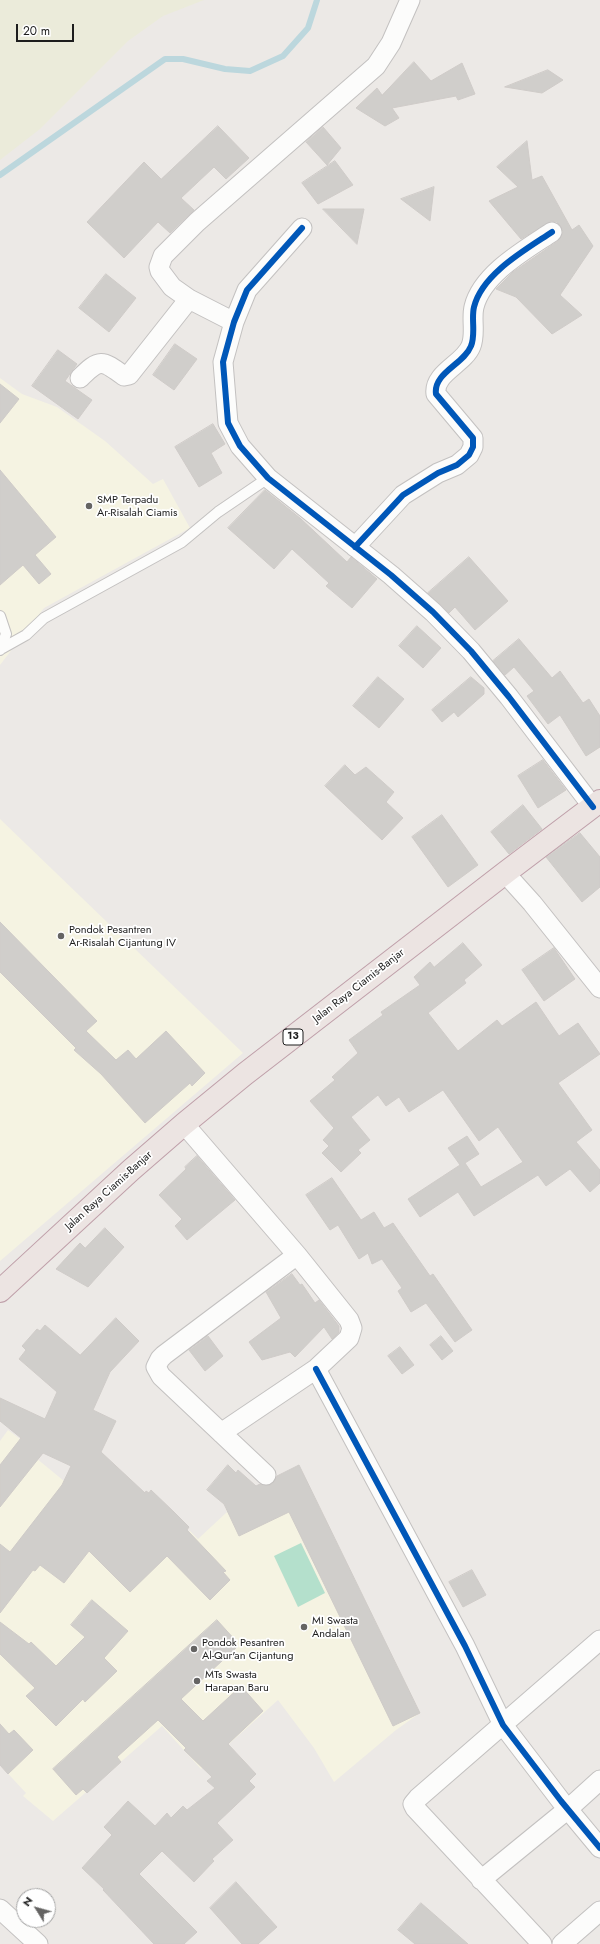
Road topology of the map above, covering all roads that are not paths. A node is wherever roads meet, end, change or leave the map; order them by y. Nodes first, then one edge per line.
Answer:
1 (410, 0) edge
2 (302, 228) dead end
3 (552, 232) dead end
4 (189, 299) junction
5 (234, 322) junction
6 (80, 378) dead end
7 (268, 478) junction
8 (355, 547) junction
9 (0, 616) edge
10 (0, 650) edge
11 (596, 804) edge
12 (505, 873) junction
13 (600, 988) edge
14 (184, 1124) junction
15 (297, 1255) junction
16 (0, 1291) edge
17 (316, 1370) junction
18 (221, 1433) junction
19 (266, 1475) dead end
20 (596, 1650) edge
21 (503, 1725) junction
22 (600, 1780) edge
23 (568, 1809) junction
24 (600, 1848) edge
25 (481, 1880) junction
26 (0, 1909) edge
27 (600, 1911) edge
28 (564, 1943) edge
29 (38, 1944) edge
30 (542, 1944) edge

1 - 4 street
2 - 5 street
3 - 8 street
4 - 5 street
4 - 6 street
5 - 7 street
7 - 8 street
7 - 10 lane
8 - 11 street
9 - 10 lane
11 - 12 highway, Jalan Raya Ciamis-Banjar / 13
12 - 13 street
12 - 14 highway, Jalan Raya Ciamis-Banjar / 13
14 - 15 street
14 - 16 highway, Jalan Raya Ciamis-Banjar / 13
15 - 17 street
15 - 18 street
17 - 18 street
17 - 21 street
18 - 19 street
20 - 21 street
21 - 23 street
21 - 25 street
22 - 23 street
23 - 24 street
23 - 25 street
25 - 30 street
26 - 29 street
27 - 28 street

